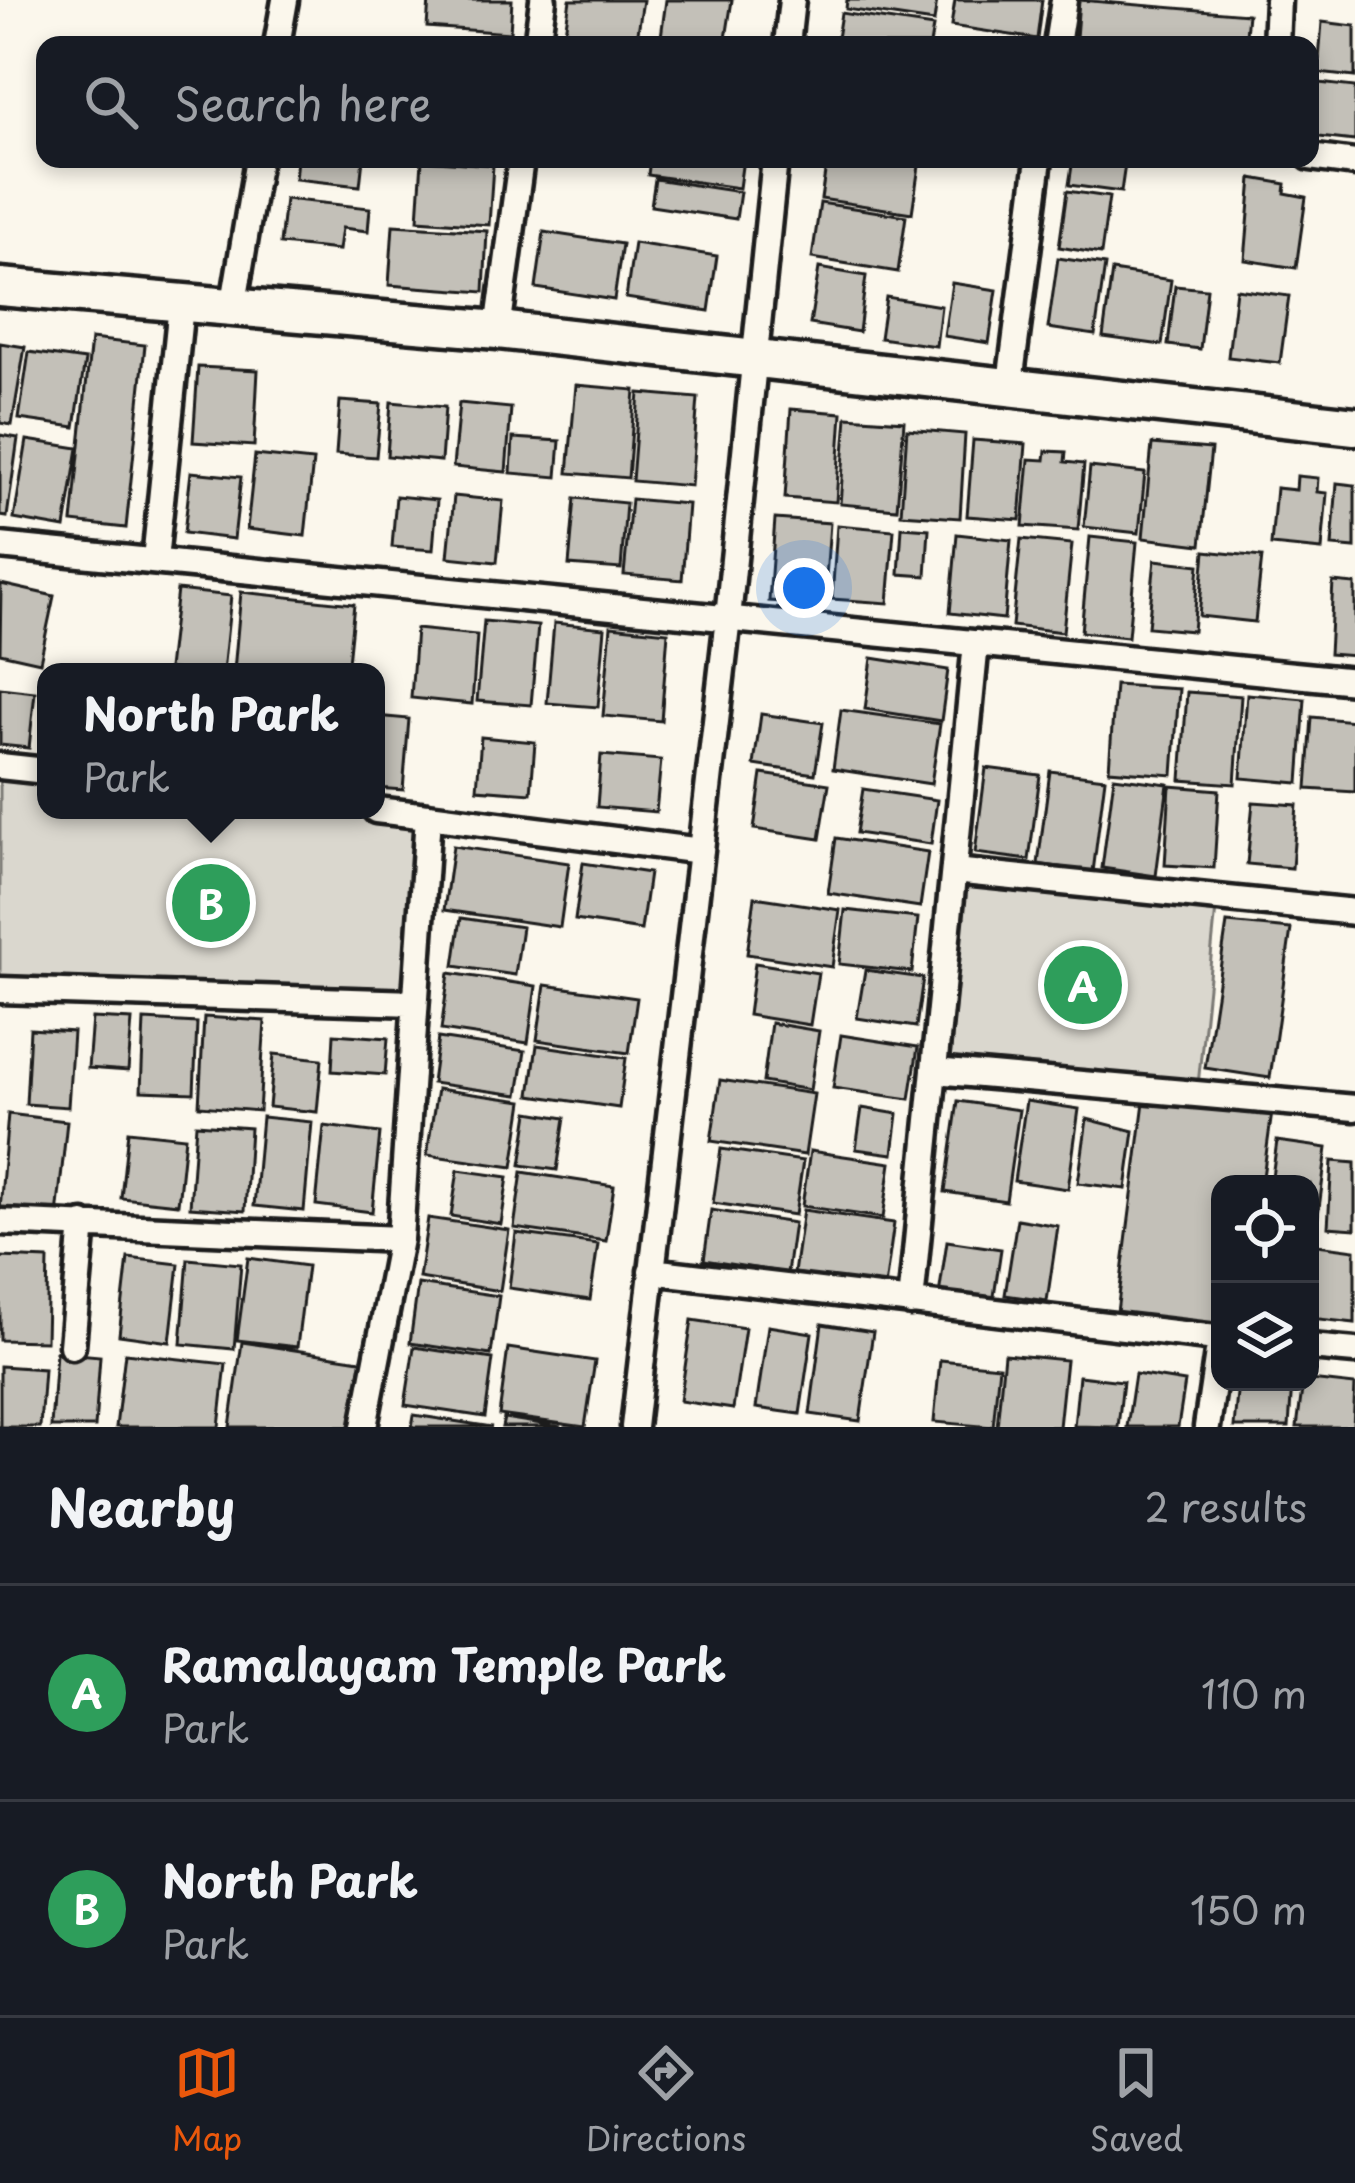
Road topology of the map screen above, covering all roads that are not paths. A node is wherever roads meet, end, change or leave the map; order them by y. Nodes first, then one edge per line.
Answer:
1 (285, 0) edge
2 (543, 0) edge
3 (792, 0) edge
4 (1064, 0) edge
5 (1278, 0) edge
6 (279, 36) edge
7 (538, 36) edge
8 (789, 36) edge
9 (1058, 36) edge
10 (1276, 36) edge
11 (1319, 158) edge
12 (1355, 163) edge
13 (256, 168) edge
14 (520, 168) edge
15 (774, 168) edge
16 (1038, 168) edge
17 (0, 287) edge
18 (182, 304) junction
19 (233, 309) junction
20 (498, 330) junction
21 (754, 357) junction
22 (1010, 383) junction
23 (1355, 426) edge
24 (0, 546) edge
25 (155, 560) junction
26 (728, 618) junction
27 (976, 643) junction
28 (1355, 681) edge
29 (0, 766) edge
30 (37, 770) edge
31 (385, 811) edge
32 (428, 816) junction
33 (701, 851) junction
34 (954, 871) junction
35 (1355, 912) edge
36 (0, 990) edge
37 (415, 1003) junction
38 (935, 1071) junction
39 (1355, 1108) edge
40 (0, 1222) edge
41 (83, 1224) junction
42 (400, 1239) junction
43 (652, 1271) junction
44 (911, 1303) junction
45 (1211, 1337) edge
46 (72, 1346) dead end
47 (1319, 1348) edge
48 (1355, 1351) edge
49 (1212, 1391) edge
50 (364, 1427) edge
51 (634, 1427) edge
52 (1208, 1427) edge

1 - 6 street
2 - 7 street
3 - 8 street
4 - 9 street
5 - 10 street
11 - 12 street
13 - 19 street
14 - 20 street
15 - 21 street
16 - 22 street
17 - 18 street
18 - 19 street
18 - 25 street
19 - 20 street
20 - 21 street
21 - 22 street
21 - 26 street
22 - 23 street
24 - 25 street
25 - 26 street
26 - 27 street
26 - 33 street
27 - 28 street
27 - 34 street
29 - 30 street
31 - 32 street
32 - 33 street
32 - 37 street
33 - 43 street
34 - 35 street
34 - 38 street
36 - 37 street
37 - 42 street
38 - 39 street
38 - 44 street
40 - 41 street
41 - 42 street
41 - 46 street
42 - 50 street
43 - 44 street
43 - 51 street
44 - 45 street
47 - 48 street
49 - 52 street

